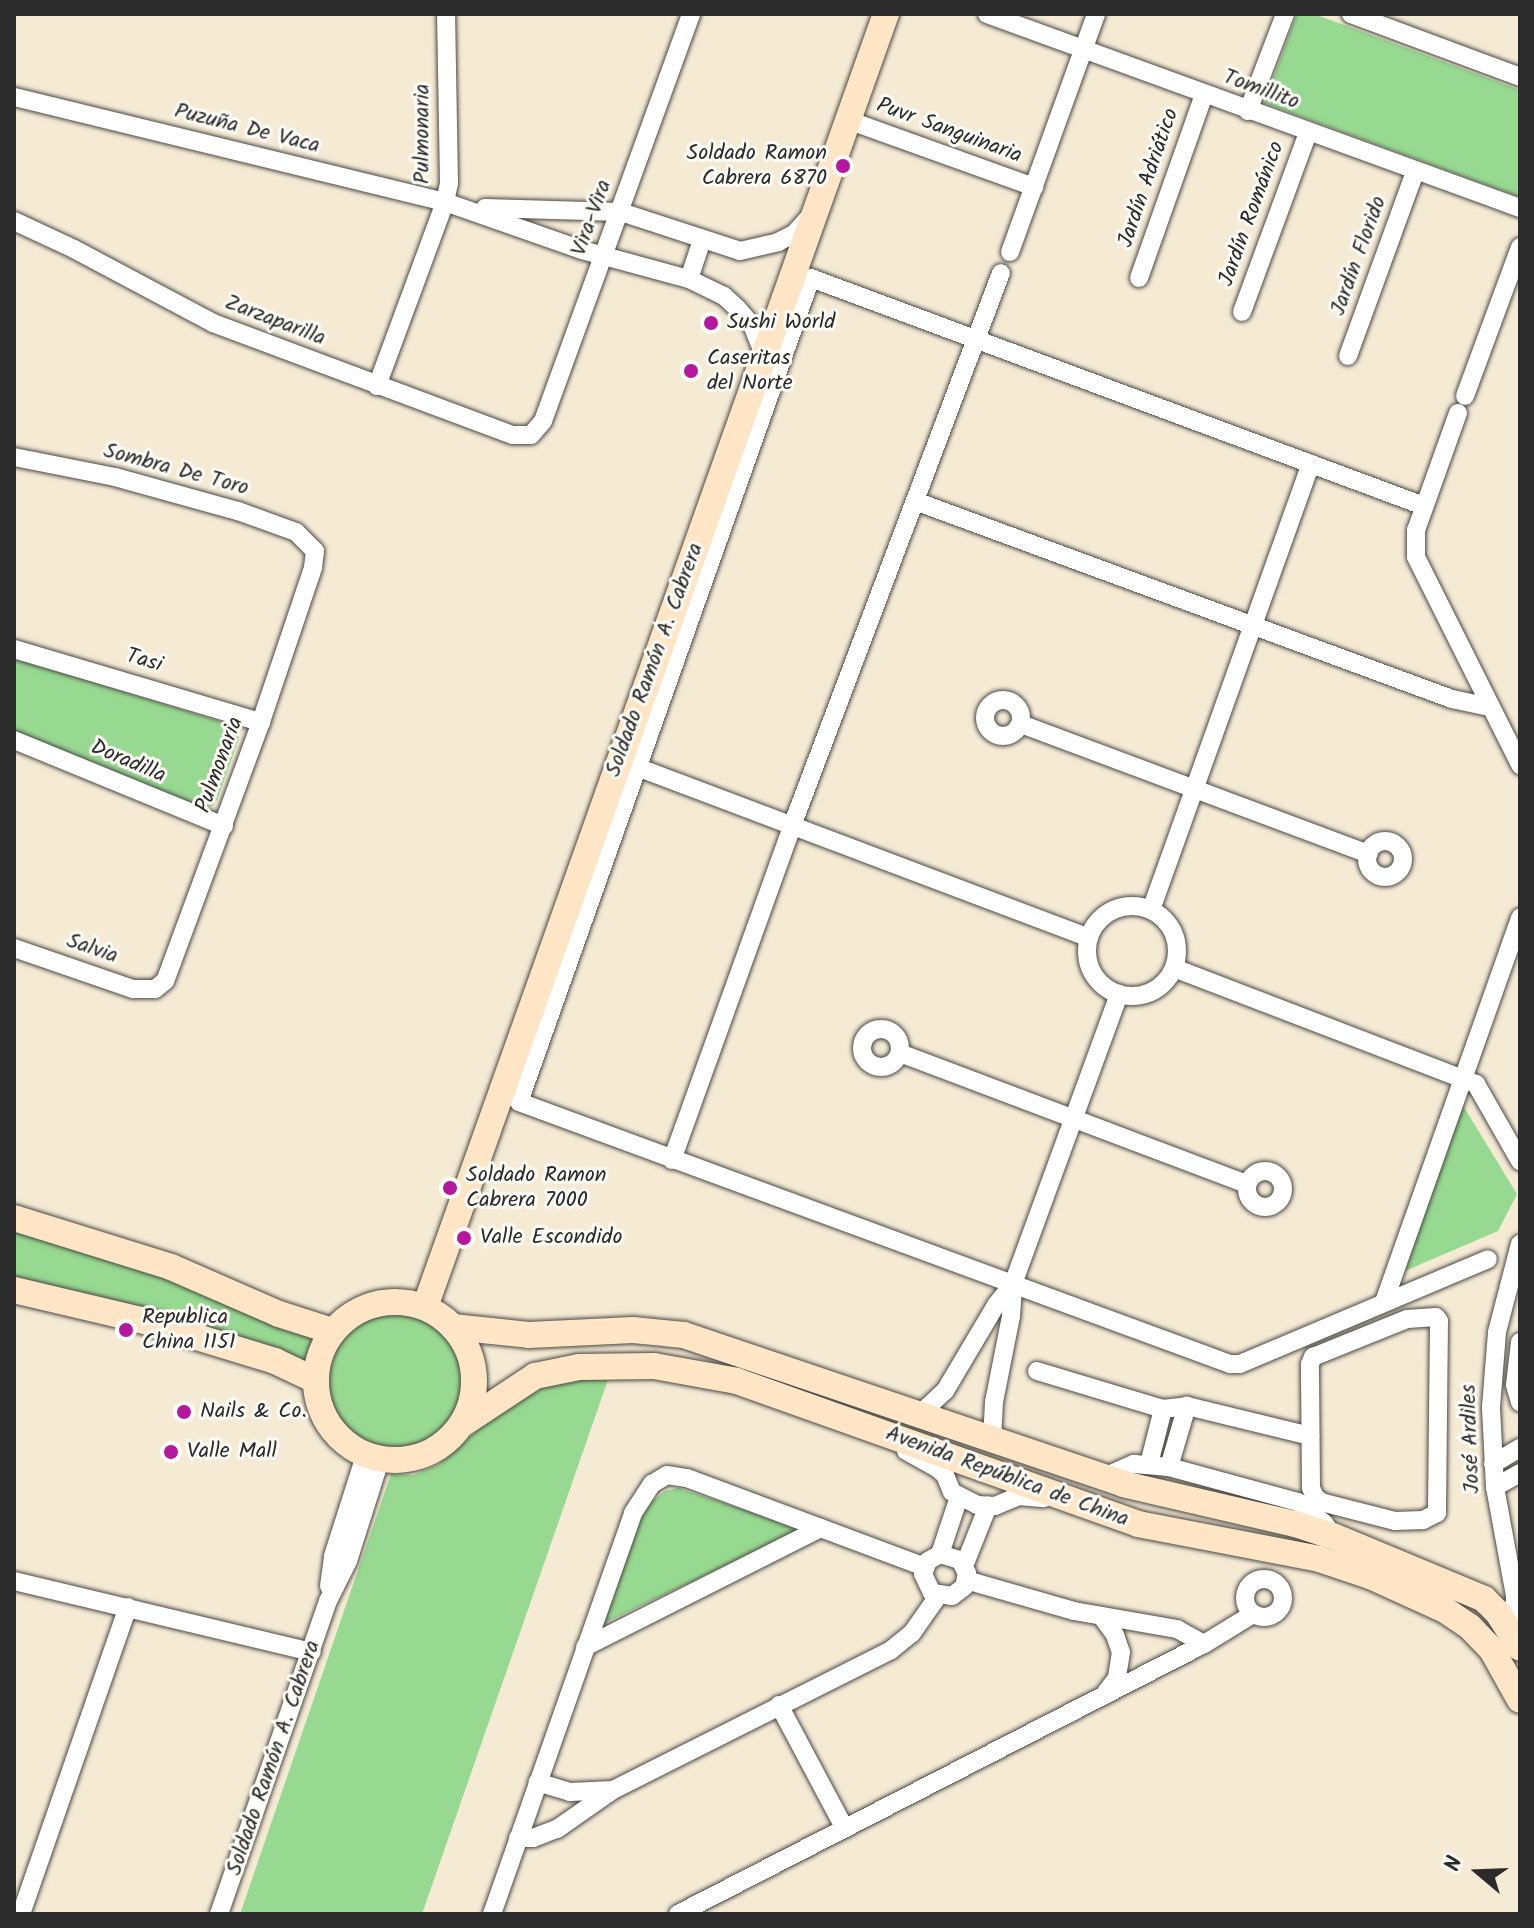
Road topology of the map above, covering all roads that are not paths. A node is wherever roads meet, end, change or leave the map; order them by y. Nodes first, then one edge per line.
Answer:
1 (446, 14) edge
2 (691, 14) edge
3 (886, 14) edge
4 (987, 14) edge
5 (1096, 14) edge
6 (1285, 14) edge
7 (1351, 14) edge
8 (1083, 50) junction
9 (1520, 77) edge
10 (1204, 94) junction
11 (14, 97) edge
12 (1248, 111) junction
13 (848, 120) junction
14 (1308, 133) junction
15 (1415, 172) junction
16 (1034, 187) junction
17 (445, 202) junction
18 (469, 208) junction
19 (1520, 208) edge
20 (621, 212) junction
21 (815, 212) junction
22 (14, 221) edge
23 (702, 240) junction
24 (1520, 247) edge
25 (1010, 252) dead end
26 (604, 256) junction
27 (1001, 273) dead end
28 (1139, 278) dead end
29 (689, 279) junction
30 (1242, 312) dead end
31 (976, 339) junction
32 (764, 355) junction
33 (1348, 356) dead end
34 (377, 386) junction
35 (531, 435) joint
36 (14, 457) edge
37 (1311, 464) junction
38 (915, 501) junction
39 (1424, 506) junction
40 (315, 551) joint
41 (1253, 624) junction
42 (14, 649) edge
43 (1489, 707) junction
44 (261, 722) junction
45 (1021, 724) dead end
46 (14, 740) edge
47 (1520, 765) edge
48 (637, 767) junction
49 (1194, 791) junction
50 (224, 826) junction
51 (792, 826) junction
52 (1368, 854) dead end
53 (1151, 910) junction
54 (1520, 917) edge
55 (1089, 938) junction
56 (14, 948) edge
57 (1174, 968) junction
58 (155, 989) joint
59 (1119, 994) junction
60 (900, 1053) dead end
61 (1463, 1077) junction
62 (1074, 1117) junction
63 (672, 1160) junction
64 (1520, 1161) edge
65 (1247, 1184) dead end
66 (14, 1218) edge
67 (1520, 1244) edge
68 (1488, 1259) dead end
69 (1013, 1284) junction
70 (14, 1290) edge
71 (1384, 1302) junction
72 (425, 1307) junction
73 (453, 1327) junction
74 (332, 1331) junction
75 (1520, 1342) edge
76 (1037, 1371) dead end
77 (315, 1380) junction
78 (1520, 1402) edge
79 (1187, 1406) junction
80 (1163, 1409) junction
81 (920, 1414) junction
82 (850, 1421) junction
83 (461, 1425) junction
84 (1310, 1436) junction
85 (992, 1440) junction
86 (1520, 1448) edge
87 (372, 1458) junction
88 (1149, 1464) junction
89 (1493, 1464) junction
90 (1169, 1467) junction
91 (1520, 1473) edge
92 (1102, 1478) junction
93 (1495, 1487) junction
94 (959, 1497) junction
95 (1063, 1499) junction
96 (988, 1506) junction
97 (821, 1528) junction
98 (1333, 1536) junction
99 (940, 1554) junction
100 (925, 1567) junction
101 (965, 1573) junction
102 (14, 1581) edge
103 (938, 1596) junction
104 (328, 1601) junction
105 (128, 1607) junction
106 (1253, 1614) dead end
107 (1102, 1617) junction
108 (1516, 1641) edge
109 (1204, 1644) junction
110 (585, 1647) junction
111 (312, 1652) junction
112 (1100, 1698) junction
113 (1520, 1700) edge
114 (779, 1705) junction
115 (538, 1782) junction
116 (613, 1790) junction
117 (844, 1827) junction
118 (518, 1838) junction
119 (21, 1914) edge
120 (219, 1914) edge
121 (492, 1914) edge
122 (678, 1914) edge

1 - 17 street, Pulmonaria
2 - 20 street, Vira-Vira
3 - 13 main road, Soldado Ramón A. Cabrera
4 - 8 street, Tomillito
5 - 8 street
6 - 12 street
7 - 9 street
8 - 10 street, Tomillito
8 - 16 street
10 - 12 street, Tomillito
10 - 28 street, Jardín Adriático
11 - 17 street, Puzuña De Vaca
12 - 14 street, Tomillito
13 - 16 street, Puvr Sanguinaria
13 - 21 main road, Soldado Ramón A. Cabrera
14 - 15 street, Tomillito
14 - 30 street, Jardín Románico
15 - 19 street, Tomillito
15 - 33 street, Jardín Florido
16 - 25 street
17 - 18 street, Puzuña De Vaca
17 - 34 street, Pulmonaria
18 - 20 street
18 - 26 street
20 - 23 street
20 - 26 street, Vira-Vira
21 - 23 street
21 - 32 main road, Soldado Ramón A. Cabrera
22 - 34 street, Zarzaparilla
23 - 29 street
24 - 39 street
26 - 29 street
26 - 35 street, Vira-Vira
27 - 31 street
29 - 32 street
31 - 37 street
31 - 38 street
31 - 48 street
32 - 72 main road, Soldado Ramón A. Cabrera
34 - 35 street, Zarzaparilla
36 - 40 street, Sombra De Toro
37 - 39 street
37 - 41 street
38 - 41 street
38 - 51 street
39 - 43 street
40 - 44 street, Pulmonaria
41 - 43 street
41 - 49 street
42 - 44 street, Tasi
43 - 47 street
44 - 50 street, Pulmonaria
45 - 49 street
46 - 50 street, Doradilla
48 - 51 street
48 - 63 street
49 - 52 street
49 - 53 street
50 - 58 street, Pulmonaria
51 - 55 street
51 - 63 street
53 - 55 street
53 - 57 street
54 - 61 street
55 - 59 street
56 - 58 street, Salvia
57 - 59 street
57 - 61 street
59 - 62 street
60 - 62 street
61 - 64 street
61 - 71 street
62 - 65 street
62 - 69 street
63 - 69 street
66 - 74 main road
67 - 89 street, José Ardiles
68 - 71 street
69 - 71 street
69 - 81 street
69 - 85 street
70 - 77 main road
72 - 73 main road
72 - 74 main road
73 - 81 main road, Avenida República de China
73 - 83 main road
74 - 77 main road
75 - 78 street
76 - 80 street
77 - 87 main road
79 - 80 street
79 - 84 street
79 - 90 street
80 - 88 street
81 - 85 main road, Avenida República de China
82 - 83 main road, Avenida República de China
82 - 94 street
82 - 95 main road, Avenida República de China
83 - 87 main road
84 - 84 street
85 - 92 main road, Avenida República de China
86 - 89 street
87 - 104 street, Soldado Ramón A. Cabrera
87 - 104 street, Soldado Ramón A. Cabrera
88 - 90 street
88 - 92 street
89 - 93 street, José Ardiles
90 - 98 street
91 - 93 street
92 - 98 main road, Avenida República de China
93 - 108 street, José Ardiles
94 - 96 street
94 - 99 street
95 - 96 street
95 - 113 main road, Avenida República de China
96 - 101 street
97 - 100 street
97 - 110 street
97 - 110 street
98 - 108 main road, Avenida República de China
99 - 100 street
99 - 101 street
100 - 103 street
101 - 103 street
101 - 107 street
102 - 105 street
103 - 114 street
104 - 111 street, Soldado Ramón A. Cabrera
105 - 111 street
105 - 119 street
106 - 109 street
107 - 109 street
107 - 112 street
109 - 112 street
110 - 115 street
111 - 120 street, Soldado Ramón A. Cabrera
112 - 117 street
114 - 116 street
114 - 117 street
115 - 116 street
115 - 118 street
116 - 118 street
117 - 122 street
118 - 121 street

